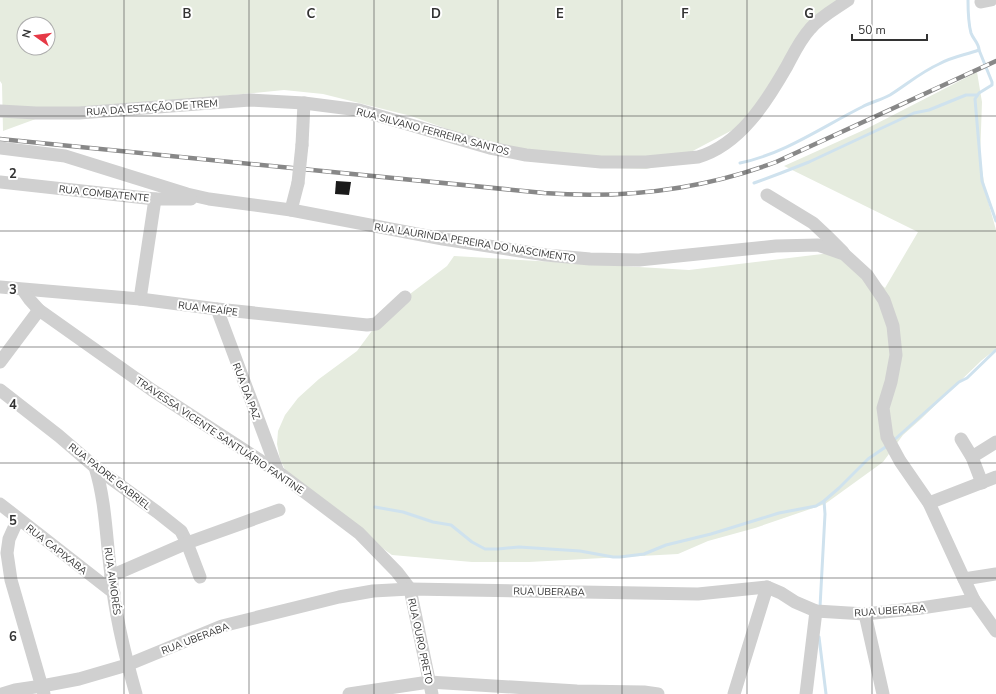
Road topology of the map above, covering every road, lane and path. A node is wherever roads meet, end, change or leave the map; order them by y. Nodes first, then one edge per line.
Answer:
1 (848, 0) edge
2 (304, 103) junction
3 (0, 111) edge
4 (0, 148) edge
5 (0, 182) edge
6 (767, 195) dead end
7 (155, 199) junction
8 (208, 199) junction
9 (291, 210) junction
10 (844, 254) junction
11 (0, 287) edge
12 (23, 290) junction
13 (405, 296) dead end
14 (140, 299) junction
15 (39, 310) junction
16 (216, 310) junction
17 (0, 362) edge
18 (0, 390) edge
19 (961, 440) dead end
20 (996, 442) edge
21 (972, 458) junction
22 (95, 467) junction
23 (278, 472) junction
24 (996, 477) edge
25 (982, 483) junction
26 (0, 504) edge
27 (929, 504) junction
28 (279, 510) dead end
29 (18, 519) junction
30 (187, 543) junction
31 (996, 574) edge
32 (111, 576) junction
33 (200, 577) dead end
34 (968, 578) junction
35 (767, 587) junction
36 (410, 589) junction
37 (114, 593) junction
38 (974, 600) junction
39 (816, 611) junction
40 (865, 614) junction
41 (996, 631) edge
42 (128, 665) junction
43 (0, 685) edge
44 (431, 688) edge
45 (15, 690) junction
46 (43, 690) edge
47 (529, 691) edge
48 (2, 694) edge
49 (136, 694) edge
50 (349, 694) edge
51 (658, 694) edge
52 (734, 694) edge
53 (806, 694) edge
54 (884, 694) edge

1 - 2 street, RUA SILVANO FERREIRA SANTOS
2 - 3 street, RUA DA ESTAÇÃO DE TREM
2 - 9 street, bridge
4 - 8 street, RUA LAURINDA PEREIRA DO NASCIMENTO
5 - 7 street, RUA COMBATENTE
6 - 10 street
7 - 8 street, RUA COMBATENTE
7 - 14 street
8 - 9 street, RUA LAURINDA PEREIRA DO NASCIMENTO
9 - 10 street, RUA LAURINDA PEREIRA DO NASCIMENTO
10 - 27 street, RUA LAURINDA PEREIRA DO NASCIMENTO
11 - 12 street, RUA MEAÍPE
12 - 14 street, RUA MEAÍPE
12 - 15 street, TRAVESSA VICENTE SANTUÁRIO FANTINE
13 - 16 street, RUA MEAÍPE
14 - 16 street, RUA MEAÍPE
15 - 17 street
15 - 23 street, TRAVESSA VICENTE SANTUÁRIO FANTINE
16 - 23 street, RUA DA PAZ
18 - 22 street, RUA PADRE GABRIEL
19 - 21 street
20 - 21 street
21 - 25 street
22 - 30 street, RUA PADRE GABRIEL
22 - 32 street, RUA AIMORÉS
23 - 36 street, TRAVESSA VICENTE SANTUÁRIO FANTINE
24 - 25 street
25 - 27 street
26 - 29 street, RUA CAPIXABA
27 - 34 street, RUA LAURINDA PEREIRA DO NASCIMENTO
28 - 30 street
29 - 37 street, RUA CAPIXABA
29 - 46 street
30 - 32 street
30 - 33 street, RUA PADRE GABRIEL
31 - 34 street
32 - 37 street, RUA AIMORÉS
34 - 38 street, RUA LAURINDA PEREIRA DO NASCIMENTO
35 - 36 street, RUA UBERABA
35 - 39 street, RUA UBERABA
35 - 52 street
36 - 42 street, RUA UBERABA
36 - 44 street, RUA OURO PRETO
37 - 42 street, RUA AIMORÉS
38 - 40 street, RUA UBERABA
38 - 41 street, RUA LAURINDA PEREIRA DO NASCIMENTO
39 - 40 street, RUA UBERABA
39 - 53 street
40 - 54 street
42 - 46 street, RUA UBERABA
42 - 49 street, RUA AIMORÉS
43 - 45 street
44 - 47 street
44 - 50 street
45 - 46 street, RUA UBERABA
45 - 48 street, RUA UBERABA
47 - 51 street

